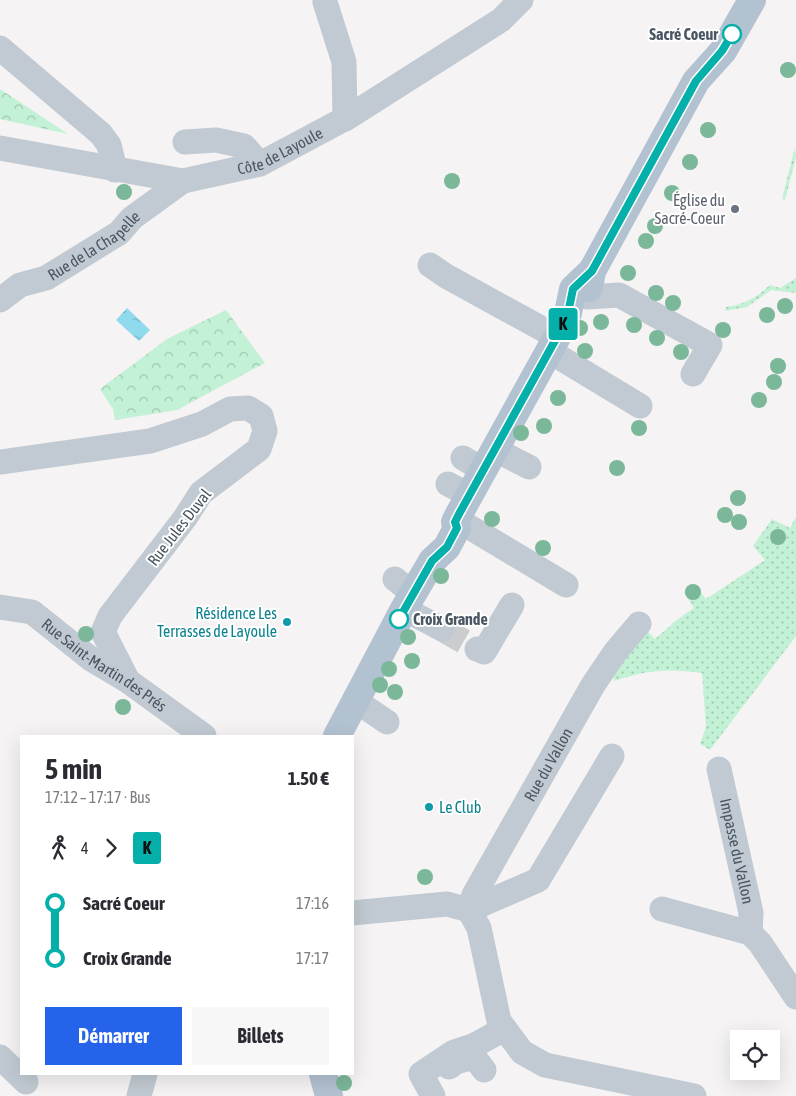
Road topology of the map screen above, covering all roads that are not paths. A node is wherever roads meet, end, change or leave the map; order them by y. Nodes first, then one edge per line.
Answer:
1 (521, 0) edge
2 (752, 0) edge
3 (326, 2) dead end
4 (0, 48) edge
5 (345, 119) junction
6 (186, 142) dead end
7 (0, 148) edge
8 (260, 164) junction
9 (115, 170) junction
10 (183, 181) junction
11 (430, 265) dead end
12 (583, 294) junction
13 (0, 300) edge
14 (553, 344) junction
15 (693, 374) dead end
16 (640, 406) dead end
17 (480, 459) junction
18 (0, 462) edge
19 (529, 467) dead end
20 (455, 521) junction
21 (566, 585) dead end
22 (403, 600) junction
23 (512, 605) dead end
24 (0, 607) edge
25 (640, 624) dead end
26 (439, 634) tunnel mouth
27 (477, 648) dead end
28 (128, 681) junction
29 (356, 701) junction
30 (388, 722) dead end
31 (203, 735) edge
32 (335, 735) edge
33 (612, 756) dead end
34 (719, 769) dead end
35 (662, 909) dead end
36 (469, 910) junction
37 (354, 913) edge
38 (750, 933) junction
39 (796, 996) edge
40 (504, 1029) junction
41 (0, 1057) edge
42 (484, 1070) dead end
43 (145, 1075) edge
44 (323, 1075) edge
45 (24, 1084) edge
46 (429, 1089) edge
47 (138, 1096) edge
48 (329, 1096) edge
49 (694, 1096) edge

1 - 5 street, Côte de Layoule
2 - 12 main road
3 - 5 street
4 - 9 street
5 - 8 street, Côte de Layoule
6 - 8 street
7 - 9 street, Côte de Layoule
8 - 10 street, Côte de Layoule
9 - 10 street, Côte de Layoule
10 - 13 street, Rue de la Chapelle
11 - 14 street
12 - 14 main road
12 - 15 street
14 - 16 street
14 - 17 main road
17 - 19 street
17 - 20 main road
18 - 28 street, Rue Jules Duval
20 - 21 street
20 - 22 main road
22 - 26 street
22 - 29 main road
23 - 27 street
24 - 28 street, Rue Saint-Martin des Prés
25 - 36 street, Rue du Vallon
28 - 31 street, Rue Saint-Martin des Prés
29 - 30 street
29 - 32 main road
33 - 36 street
34 - 38 street, Impasse du Vallon
35 - 38 street, Impasse du Vallon
36 - 37 street
36 - 40 street
38 - 39 street
40 - 46 street
40 - 49 street
41 - 45 street
42 - 46 street
43 - 47 street
44 - 48 main road

